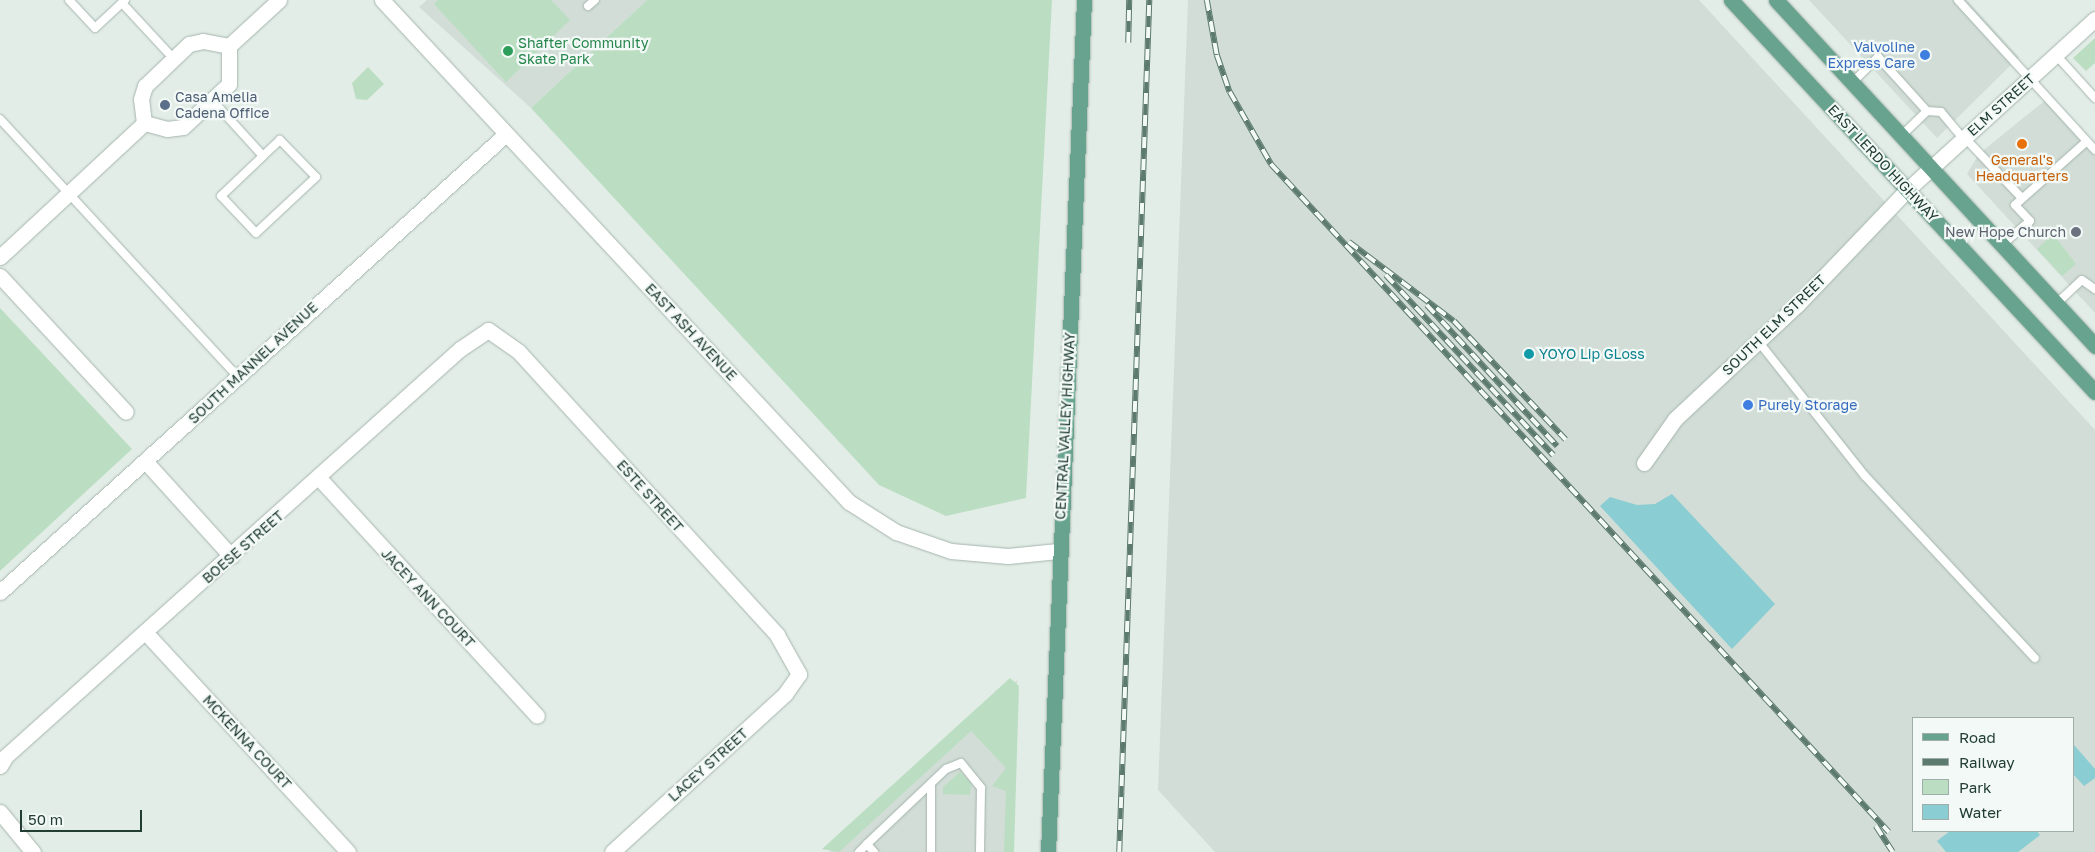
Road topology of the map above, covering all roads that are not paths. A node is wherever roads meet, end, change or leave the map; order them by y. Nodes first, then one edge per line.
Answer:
1 (69, 0) edge
2 (279, 0) edge
3 (382, 0) edge
4 (1084, 0) edge
5 (1731, 0) edge
6 (1776, 0) edge
7 (1958, 0) edge
8 (123, 1) edge
9 (2095, 20) edge
10 (229, 46) junction
11 (2056, 55) junction
12 (173, 58) junction
13 (2029, 79) junction
14 (1852, 83) junction
15 (2095, 98) edge
16 (213, 101) junction
17 (1927, 111) junction
18 (0, 119) edge
19 (144, 123) junction
20 (506, 134) junction
21 (1901, 136) junction
22 (1964, 138) junction
23 (2087, 141) junction
24 (2095, 150) edge
25 (263, 156) junction
26 (1931, 168) junction
27 (1907, 190) junction
28 (69, 193) junction
29 (2022, 198) junction
30 (2002, 245) junction
31 (0, 256) edge
32 (0, 276) edge
33 (2095, 289) edge
34 (2056, 304) junction
35 (488, 330) joint
36 (1758, 341) junction
37 (2095, 346) edge
38 (237, 376) junction
39 (2095, 392) edge
40 (126, 412) dead end
41 (146, 462) junction
42 (1644, 463) dead end
43 (320, 480) junction
44 (1058, 551) junction
45 (231, 556) junction
46 (0, 592) edge
47 (146, 633) junction
48 (2035, 658) dead end
49 (799, 674) joint
50 (537, 716) dead end
51 (0, 766) edge
52 (931, 784) junction
53 (0, 812) edge
54 (867, 844) junction
55 (33, 852) edge
56 (348, 852) edge
57 (612, 852) edge
58 (859, 852) edge
59 (874, 852) edge
60 (932, 852) edge
61 (980, 852) edge
62 (1048, 852) edge

1 - 8 lane
2 - 10 street
3 - 20 street, EAST ASH AVENUE
4 - 44 main road, CENTRAL VALLEY HIGHWAY
5 - 27 main road, EAST LERDO HIGHWAY
6 - 14 main road
7 - 13 lane
8 - 12 lane
9 - 11 street, ELM STREET
10 - 12 street
10 - 16 street
11 - 13 street, ELM STREET
11 - 15 lane
12 - 19 street
13 - 22 street, ELM STREET
13 - 23 lane
14 - 17 lane
14 - 21 main road
16 - 19 street
16 - 25 lane
17 - 21 lane
17 - 22 lane
18 - 28 lane
19 - 28 street
20 - 38 street, SOUTH MANNEL AVENUE
20 - 44 street, EAST ASH AVENUE
21 - 26 main road
22 - 26 street, ELM STREET
22 - 29 lane
23 - 24 lane
23 - 29 lane
25 - 25 lane
26 - 27 street, ELM STREET
26 - 30 main road
27 - 36 street, SOUTH ELM STREET
27 - 39 main road, EAST LERDO HIGHWAY
28 - 31 street
28 - 38 lane
29 - 30 lane
30 - 34 main road
32 - 40 street
33 - 34 lane
34 - 37 main road
35 - 43 street, BOESE STREET
35 - 49 street, ESTE STREET
36 - 42 street, SOUTH ELM STREET
36 - 48 lane
38 - 41 street, SOUTH MANNEL AVENUE
41 - 45 street
41 - 46 street, SOUTH MANNEL AVENUE
43 - 45 street, BOESE STREET
43 - 50 street, JACEY ANN COURT
44 - 62 main road, CENTRAL VALLEY HIGHWAY
45 - 47 street, BOESE STREET
47 - 51 street, BOESE STREET
47 - 56 street, MCKENNA COURT
49 - 57 street, LACEY STREET
52 - 54 lane
52 - 60 lane
52 - 61 lane
53 - 55 street
54 - 58 lane
54 - 59 lane

